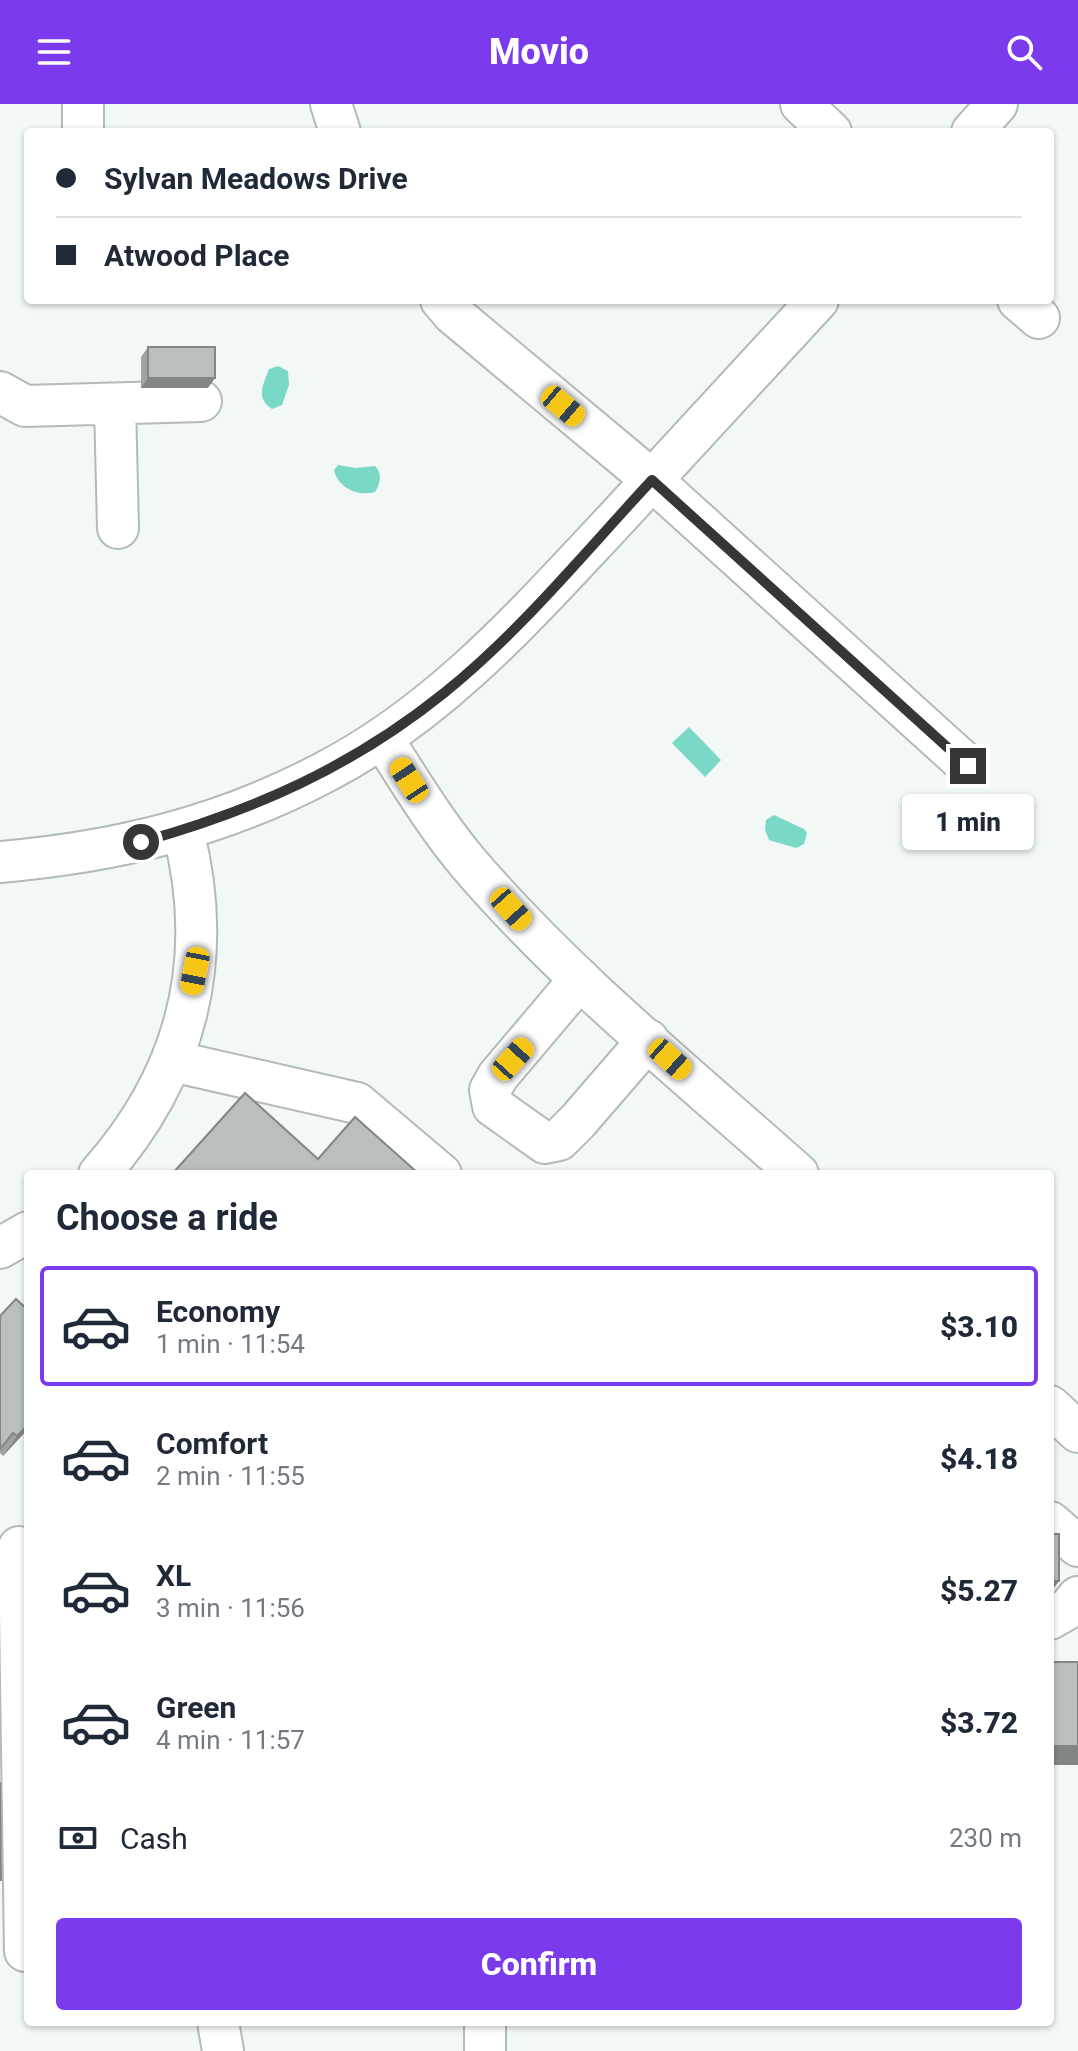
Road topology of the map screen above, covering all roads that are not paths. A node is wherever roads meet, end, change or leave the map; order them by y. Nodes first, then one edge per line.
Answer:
1 (83, 104) edge
2 (331, 104) edge
3 (801, 104) edge
4 (997, 104) edge
5 (83, 128) edge
6 (339, 128) edge
7 (827, 128) edge
8 (976, 128) edge
9 (444, 304) edge
10 (814, 304) edge
11 (0, 392) edge
12 (201, 401) dead end
13 (115, 404) junction
14 (652, 480) junction
15 (118, 528) dead end
16 (382, 738) junction
17 (968, 766) dead end
18 (183, 831) junction
19 (0, 862) edge
20 (580, 979) junction
21 (648, 1040) junction
22 (172, 1061) junction
23 (103, 1170) edge
24 (436, 1170) edge
25 (794, 1170) edge
26 (24, 1234) edge
27 (0, 1248) edge
28 (1054, 1525) edge
29 (16, 1545) edge
30 (1078, 1546) edge
31 (1078, 1597) edge
32 (1054, 1617) edge
33 (17, 1654) edge
34 (18, 1951) edge
35 (219, 2026) edge
36 (485, 2026) edge
37 (223, 2051) edge
38 (485, 2051) edge

1 - 5 street
2 - 6 street
3 - 7 street
4 - 8 street
9 - 14 street
10 - 14 street
11 - 13 street
12 - 13 street
13 - 15 street
14 - 16 street
14 - 17 street
16 - 18 street
16 - 20 street
18 - 19 street
18 - 22 street
20 - 21 street
20 - 21 street
21 - 25 street
22 - 23 street
22 - 24 street
26 - 27 street
28 - 30 street
29 - 33 street
31 - 32 street
33 - 34 street
35 - 37 street
36 - 38 street

